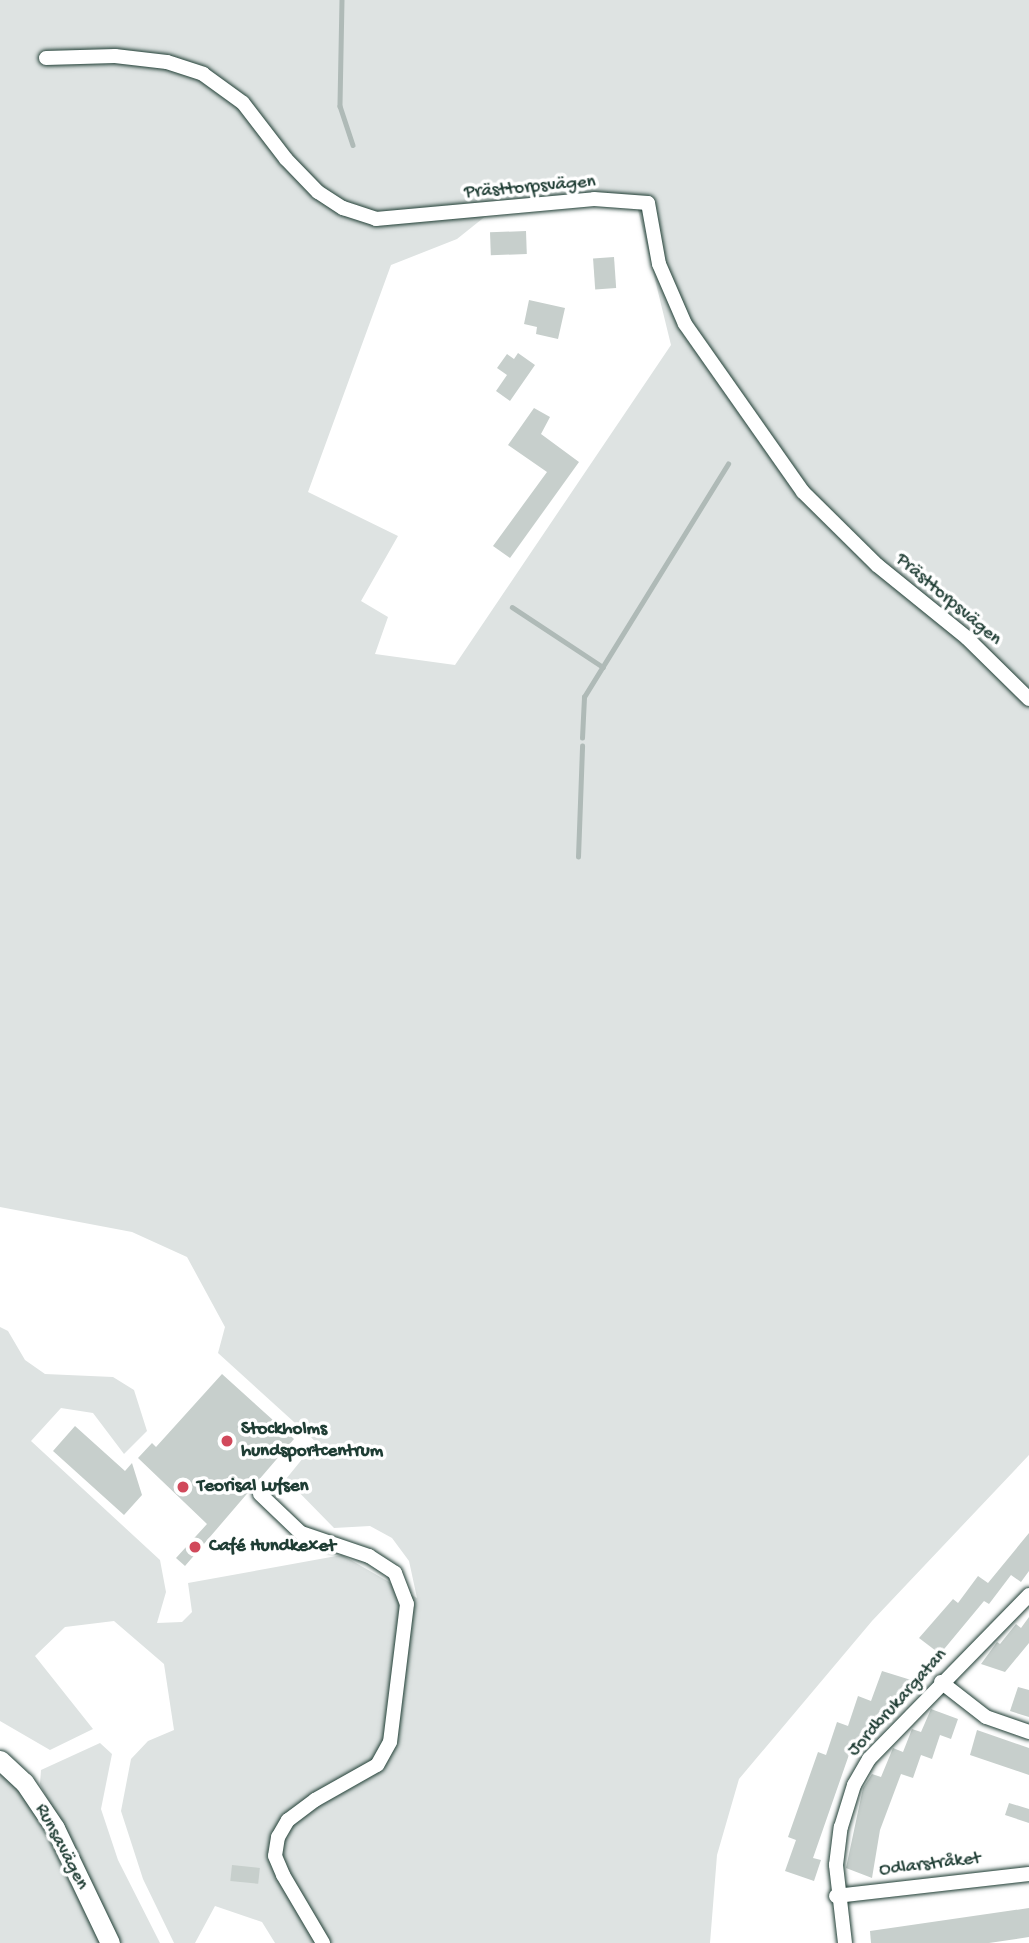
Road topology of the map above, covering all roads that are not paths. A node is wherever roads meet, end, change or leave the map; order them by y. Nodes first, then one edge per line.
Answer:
1 (46, 58) dead end
2 (1029, 699) edge
3 (260, 1494) dead end
4 (1029, 1595) edge
5 (941, 1682) junction
6 (1029, 1732) edge
7 (0, 1760) edge
8 (1029, 1874) edge
9 (836, 1896) junction
10 (110, 1943) edge
11 (323, 1943) edge
12 (845, 1943) edge

1 - 2 street, Prästtorpsvägen
3 - 11 street
4 - 5 street, Jordbrukargatan
5 - 6 street
5 - 9 street, Jordbrukargatan
7 - 10 street, Runsavägen
8 - 9 street, Odlarstråket
9 - 12 street, Jordbrukargatan

